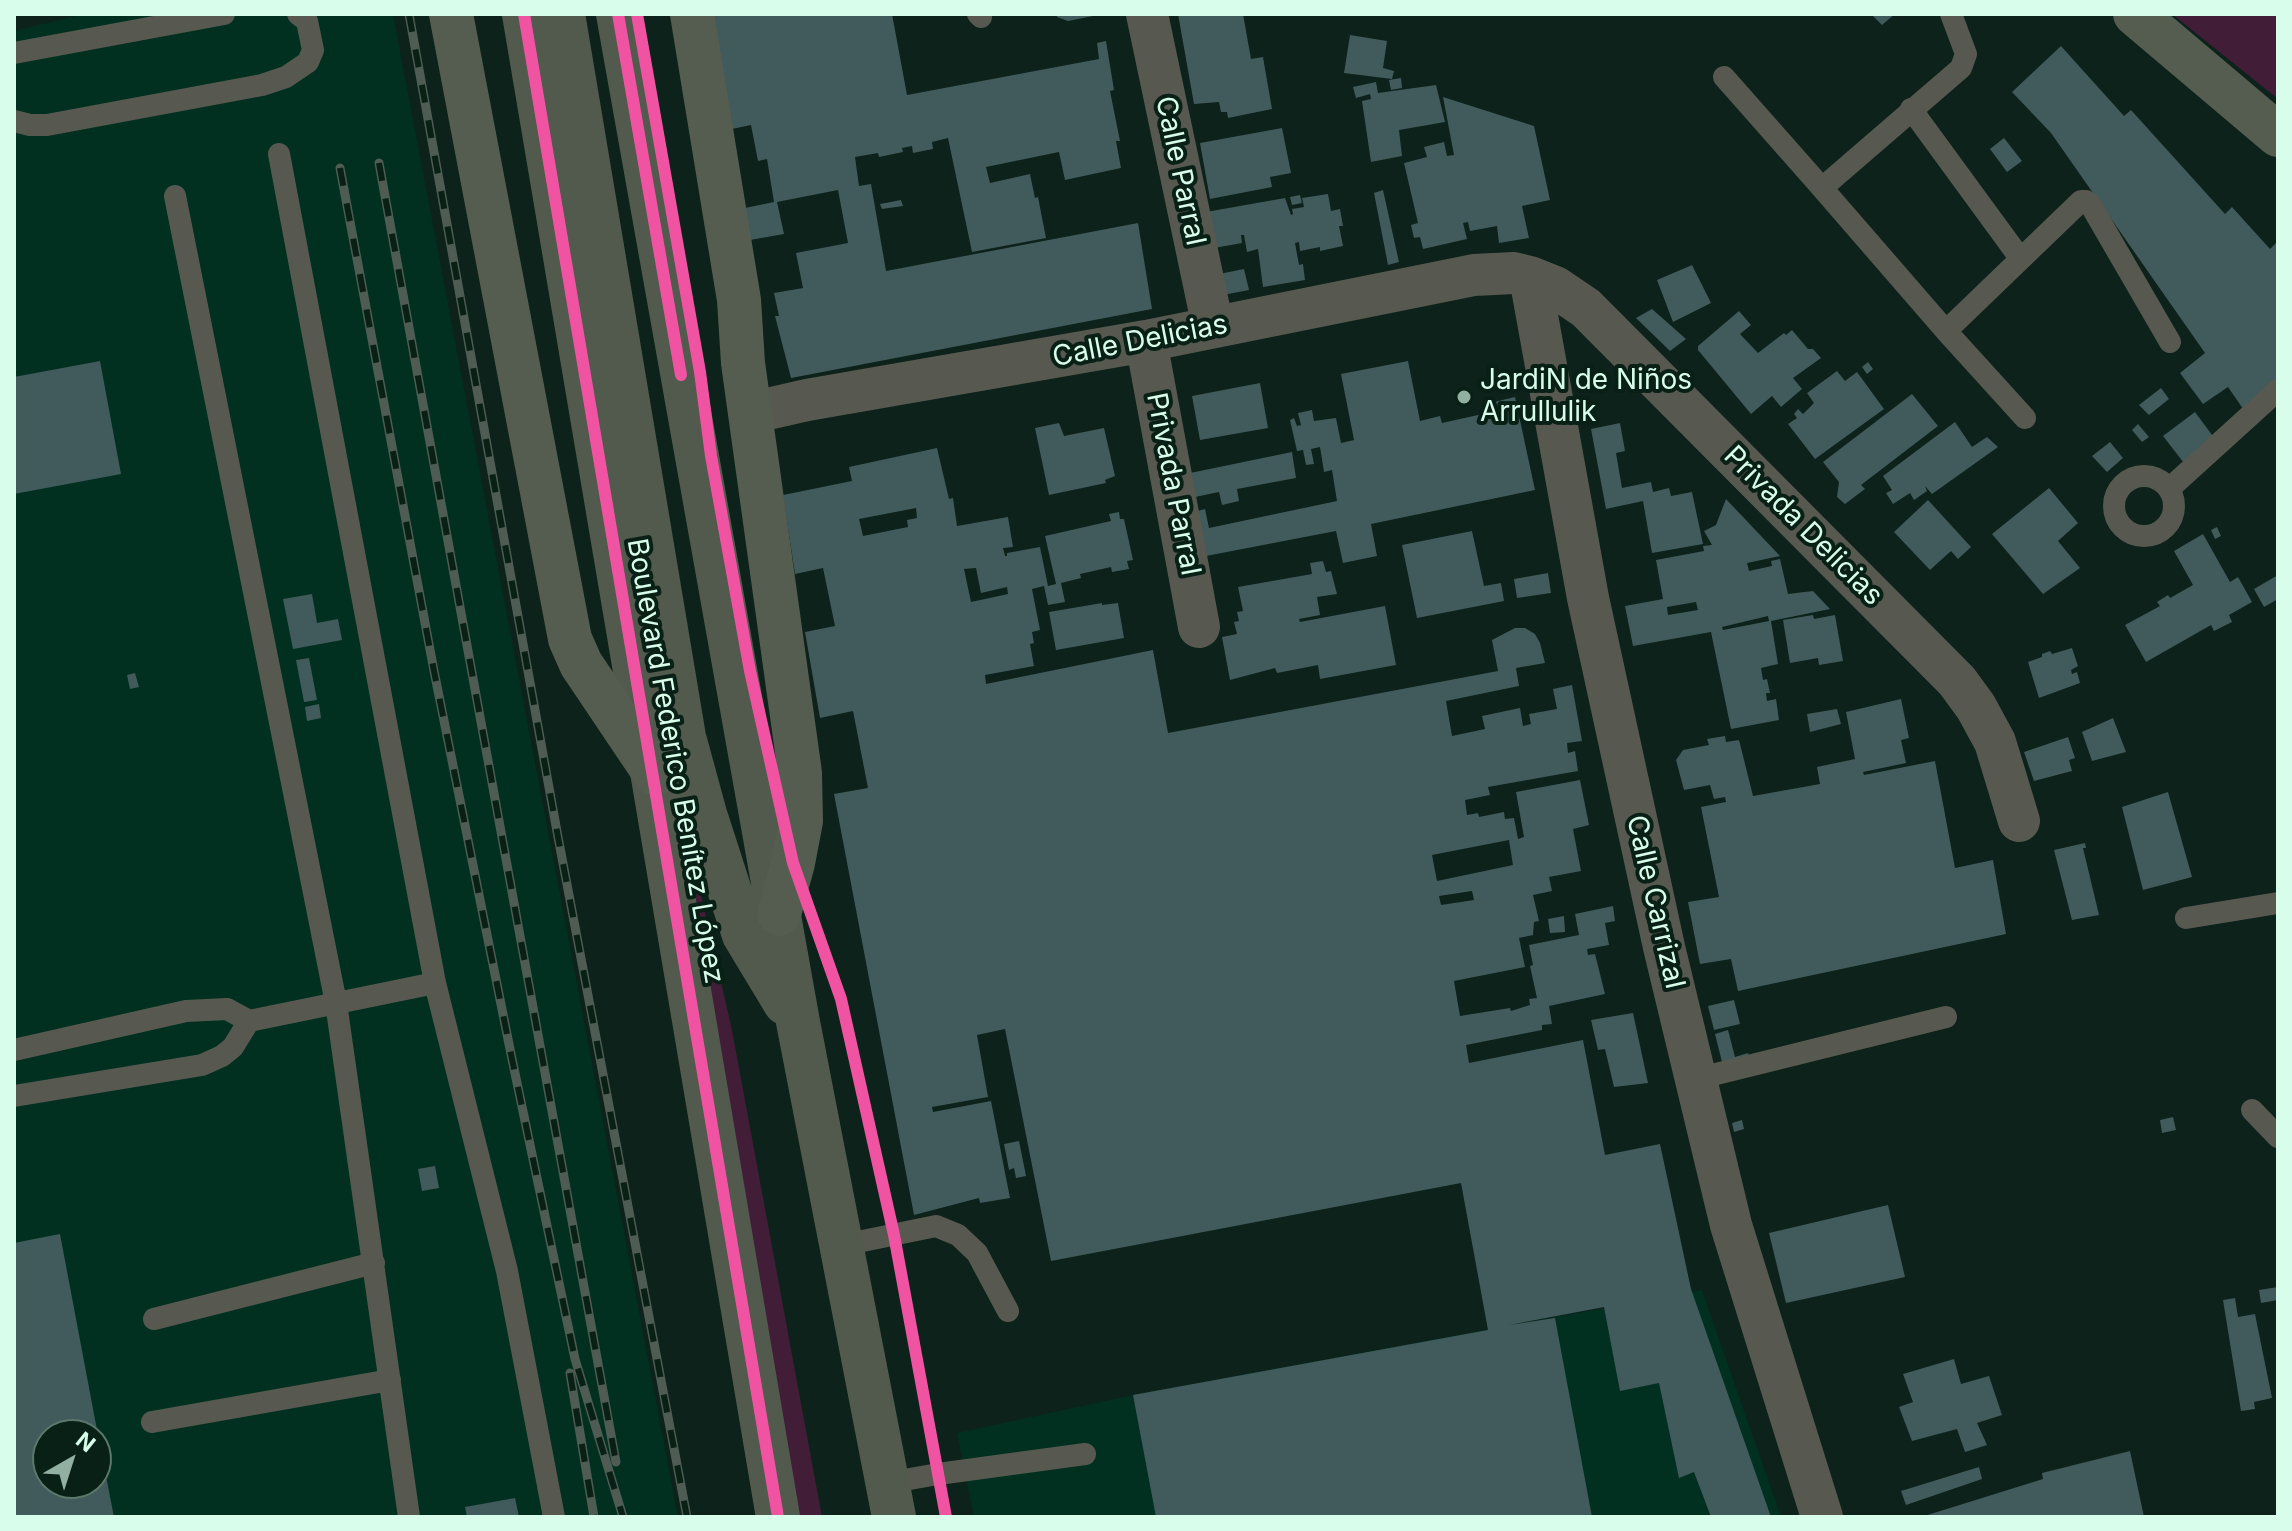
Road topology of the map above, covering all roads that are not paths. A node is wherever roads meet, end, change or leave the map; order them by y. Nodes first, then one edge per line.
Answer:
1 (224, 14) edge
2 (298, 14) edge
3 (451, 14) edge
4 (524, 14) edge
5 (563, 14) edge
6 (618, 14) edge
7 (692, 14) edge
8 (1147, 14) edge
9 (1951, 14) edge
10 (2135, 14) edge
11 (14, 53) edge
12 (1724, 77) dead end
13 (1911, 109) junction
14 (14, 121) edge
15 (2278, 135) edge
16 (279, 154) dead end
17 (1822, 188) junction
18 (175, 196) dead end
19 (2020, 258) junction
20 (1530, 277) junction
21 (1213, 327) junction
22 (1946, 331) junction
23 (1146, 341) junction
24 (2170, 342) dead end
25 (2278, 390) edge
26 (750, 413) junction
27 (2025, 418) dead end
28 (2170, 488) dead end
29 (1199, 627) dead end
30 (655, 774) junction
31 (2019, 821) dead end
32 (2278, 903) edge
33 (779, 914) junction
34 (2186, 918) dead end
35 (435, 983) junction
36 (336, 1003) junction
37 (1946, 1017) dead end
38 (249, 1021) junction
39 (798, 1022) junction
40 (14, 1050) edge
41 (1696, 1079) junction
42 (14, 1096) edge
43 (2252, 1110) dead end
44 (2278, 1137) edge
45 (843, 1245) junction
46 (374, 1263) junction
47 (1008, 1311) dead end
48 (154, 1319) dead end
49 (390, 1380) junction
50 (152, 1422) dead end
51 (1085, 1454) dead end
52 (891, 1500) edge
53 (409, 1517) edge
54 (554, 1517) edge
55 (778, 1517) edge
56 (1822, 1517) edge

1 - 11 lane
2 - 14 lane
3 - 30 highway
4 - 30 main road, Boulevard Federico Benítez López
5 - 39 main road
6 - 33 main road
7 - 26 highway
8 - 21 street, Calle Parral
9 - 13 lane
10 - 15 highway
12 - 17 lane
13 - 17 lane
13 - 19 lane
16 - 35 lane
17 - 22 lane
18 - 36 lane
19 - 22 lane
19 - 24 lane
20 - 21 street, Calle Delicias
20 - 31 street, Privada Delicias
20 - 41 street, Calle Carrizal
21 - 23 street, Calle Delicias
22 - 27 lane
23 - 26 street, Calle Delicias
23 - 29 street, Privada Parral
25 - 28 lane
26 - 33 highway
30 - 55 main road, Boulevard Federico Benítez López
32 - 34 lane
33 - 39 main road
35 - 36 lane
35 - 54 lane
36 - 38 lane
36 - 46 lane
37 - 41 lane
38 - 40 lane
38 - 42 lane
39 - 45 main road
41 - 56 street, Calle Carrizal
43 - 44 lane
45 - 47 lane
45 - 52 main road
46 - 48 lane
46 - 49 lane
49 - 50 lane
49 - 53 lane
51 - 52 lane

